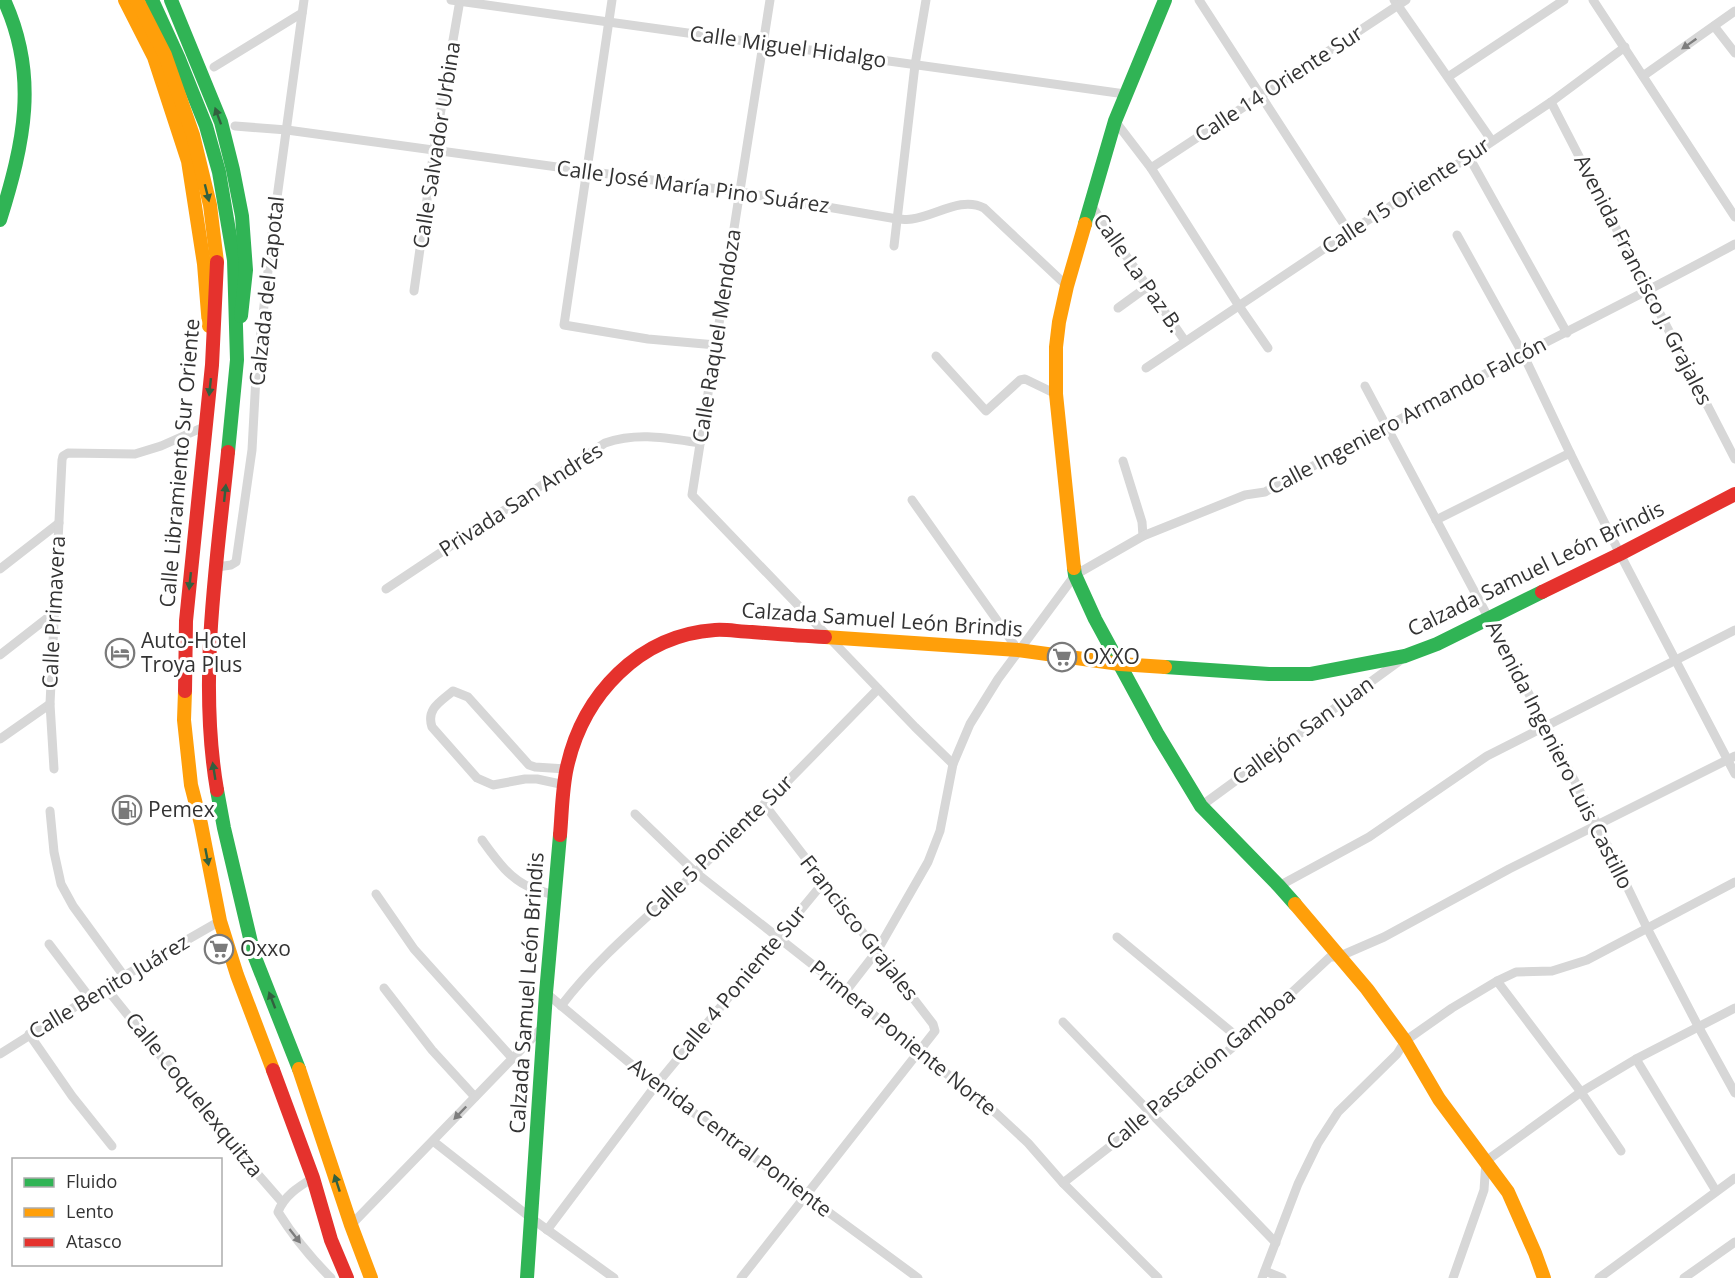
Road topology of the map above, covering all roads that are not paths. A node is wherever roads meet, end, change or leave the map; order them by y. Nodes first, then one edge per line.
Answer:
1 (4, 0) edge
2 (125, 0) edge
3 (137, 0) edge
4 (152, 0) edge
5 (171, 0) edge
6 (304, 0) edge
7 (457, 0) edge
8 (612, 0) edge
9 (770, 0) edge
10 (926, 0) edge
11 (1165, 0) edge
12 (1199, 0) edge
13 (1406, 0) edge
14 (1564, 0) edge
15 (1593, 0) edge
16 (1396, 3) edge
17 (1735, 11) edge
18 (302, 12) junction
19 (609, 22) junction
20 (1714, 26) junction
21 (763, 44) junction
22 (1625, 47) junction
23 (1735, 53) edge
24 (915, 65) junction
25 (214, 67) dead end
26 (1643, 76) junction
27 (1448, 77) junction
28 (1125, 94) junction
29 (1261, 96) junction
30 (1551, 102) junction
31 (1114, 121) junction
32 (235, 126) dead end
33 (287, 130) junction
34 (1492, 141) junction
35 (434, 150) junction
36 (1469, 157) junction
37 (1151, 168) junction
38 (587, 171) junction
39 (740, 192) junction
40 (1091, 205) junction
41 (1734, 212) edge
42 (897, 219) junction
43 (0, 220) edge
44 (1349, 232) junction
45 (1457, 236) dead end
46 (1735, 244) edge
47 (894, 246) dead end
48 (1067, 286) junction
49 (1147, 287) junction
50 (414, 291) dead end
51 (1648, 291) junction
52 (1239, 306) junction
53 (1118, 308) dead end
54 (1567, 333) junction
55 (1185, 341) junction
56 (716, 345) junction
57 (1268, 348) dead end
58 (1523, 354) junction
59 (936, 356) dead end
60 (237, 360) junction
61 (212, 365) junction
62 (1146, 368) dead end
63 (1365, 386) dead end
64 (1056, 394) junction
65 (206, 426) junction
66 (1385, 427) junction
67 (700, 443) junction
68 (1570, 453) junction
69 (1735, 459) edge
70 (1123, 461) dead end
71 (1735, 494) edge
72 (912, 500) dead end
73 (1436, 520) junction
74 (59, 523) junction
75 (221, 528) junction
76 (241, 529) junction
77 (1143, 536) junction
78 (1620, 554) junction
79 (217, 567) junction
80 (0, 569) edge
81 (1075, 575) junction
82 (386, 589) dead end
83 (55, 612) junction
84 (1490, 619) junction
85 (1735, 630) edge
86 (828, 637) junction
87 (1018, 650) junction
88 (0, 655) edge
89 (1405, 657) junction
90 (1676, 660) junction
91 (1120, 664) junction
92 (878, 689) junction
93 (50, 704) junction
94 (1546, 726) junction
95 (0, 739) edge
96 (1731, 758) edge
97 (953, 764) junction
98 (54, 769) dead end
99 (566, 769) junction
100 (1735, 774) edge
101 (565, 785) junction
102 (764, 804) junction
103 (1201, 806) junction
104 (50, 811) dead end
105 (635, 814) dead end
106 (1597, 824) junction
107 (482, 840) dead end
108 (695, 872) junction
109 (1735, 882) edge
110 (823, 883) junction
111 (1279, 886) junction
112 (376, 894) dead end
113 (555, 895) junction
114 (220, 921) junction
115 (1647, 928) junction
116 (778, 937) junction
117 (1118, 937) dead end
118 (49, 944) dead end
119 (877, 951) junction
120 (1338, 957) junction
121 (124, 976) junction
122 (1497, 981) junction
123 (106, 988) junction
124 (384, 988) dead end
125 (846, 991) junction
126 (546, 993) junction
127 (90, 998) junction
128 (561, 1006) junction
129 (1735, 1008) edge
130 (1063, 1022) dead end
131 (544, 1026) junction
132 (1698, 1026) junction
133 (29, 1034) junction
134 (1241, 1040) junction
135 (1405, 1041) junction
136 (918, 1053) junction
137 (0, 1054) edge
138 (513, 1059) junction
139 (1636, 1059) junction
140 (656, 1085) junction
141 (1581, 1092) junction
142 (1735, 1093) edge
143 (475, 1097) junction
144 (1151, 1113) junction
145 (433, 1141) junction
146 (112, 1146) dead end
147 (1621, 1151) dead end
148 (1486, 1161) junction
149 (313, 1178) junction
150 (1735, 1178) edge
151 (1063, 1183) junction
152 (1716, 1191) junction
153 (807, 1195) junction
154 (282, 1202) junction
155 (531, 1218) junction
156 (351, 1225) junction
157 (547, 1230) junction
158 (1735, 1242) edge
159 (1275, 1243) junction
160 (1263, 1274) edge
161 (331, 1278) edge
162 (347, 1278) edge
163 (371, 1278) edge
164 (527, 1278) edge
165 (614, 1278) edge
166 (741, 1278) edge
167 (918, 1278) edge
168 (1158, 1278) edge
169 (1282, 1278) edge
170 (1454, 1278) edge
171 (1544, 1278) edge
172 (1599, 1278) edge
173 (1684, 1278) edge

1 - 43 street
2 - 61 street
3 -> 61 street, Calle Libramiento Sur Oriente
4 - 60 street, Calle Libramiento Sur Oriente
60 -> 5 street
6 - 18 street, Calzada del Zapotal
7 - 19 street, Calle Miguel Hidalgo
7 - 35 street, Calle Salvador Urbina
8 - 19 street
9 - 21 street, Calle Raquel Mendoza
10 - 24 street
11 - 28 street
12 - 29 street
13 - 16 street, Calle 14 Oriente Sur
14 - 27 street
15 - 22 street
16 - 27 street
16 - 29 street, Calle 14 Oriente Sur
17 - 20 street
18 - 25 street
18 - 33 street, Calzada del Zapotal
19 - 21 street, Calle Miguel Hidalgo
19 - 38 street
20 - 23 street
20 -> 26 street
21 - 24 street, Calle Miguel Hidalgo
21 - 39 street, Calle Raquel Mendoza
22 - 26 street
22 - 30 street, Calle 15 Oriente Sur
24 - 28 street, Calle Miguel Hidalgo
24 - 42 street
26 - 41 street
27 - 34 street
28 - 31 street
29 - 37 street, Calle 14 Oriente Sur
29 - 44 street
30 - 34 street, Calle 15 Oriente Sur
30 - 51 street, Avenida Francisco J. Grajales
31 - 37 street
31 - 40 street
32 - 33 street, Calle José María Pino Suárez
33 - 35 street, Calle José María Pino Suárez
33 - 76 street, Calzada del Zapotal
34 - 36 street, Calle 15 Oriente Sur
35 - 38 street, Calle José María Pino Suárez
35 - 50 street, Calle Salvador Urbina
36 - 44 street, Calle 15 Oriente Sur
36 - 54 street
37 - 52 street
38 - 39 street, Calle José María Pino Suárez
38 - 56 street
39 - 42 street, Calle José María Pino Suárez
39 - 56 street, Calle Raquel Mendoza
40 - 48 street
40 - 49 street, Calle La Paz B.
42 - 47 street
42 - 48 street, Calle José María Pino Suárez
44 - 52 street, Calle 15 Oriente Sur
45 - 58 street
46 - 51 street, Calle Ingeniero Armando Falcón
48 - 64 street
49 - 53 street
49 - 55 street, Calle La Paz B.
51 - 54 street, Calle Ingeniero Armando Falcón
51 - 69 street, Avenida Francisco J. Grajales
52 - 55 street, Calle 15 Oriente Sur
52 - 57 street
54 - 58 street, Calle Ingeniero Armando Falcón
55 - 62 street, Calle 15 Oriente Sur
56 - 67 street, Calle Raquel Mendoza
58 - 66 street, Calle Ingeniero Armando Falcón
58 - 68 street
59 - 64 street
75 -> 60 street, Calle Libramiento Sur Oriente
61 -> 65 street, Calle Libramiento Sur Oriente
63 - 66 street, Avenida Ingeniero Luis Castillo
64 - 81 street
65 - 74 street, Calle Primavera
65 -> 114 street, Calle Libramiento Sur Oriente
66 - 73 street, Avenida Ingeniero Luis Castillo
66 - 77 street, Calle Ingeniero Armando Falcón
67 - 82 street, Privada San Andrés
67 - 86 street, Calle Raquel Mendoza
68 - 73 street
68 - 78 street
70 - 77 street
71 - 78 street, Calzada Samuel León Brindis
72 - 87 street
73 - 84 street, Avenida Ingeniero Luis Castillo
74 - 80 street
74 - 83 street, Calle Primavera
75 - 76 street
75 - 79 street, Calle Libramiento Sur Oriente
76 - 79 street, Calzada del Zapotal
77 - 81 street, Calle Ingeniero Armando Falcón
78 - 84 street, Calzada Samuel León Brindis
78 - 90 street
156 -> 79 street, Calle Libramiento Sur Oriente
81 - 87 street
81 - 91 street
83 - 88 street
83 - 93 street, Calle Primavera
84 - 89 street, Calzada Samuel León Brindis
84 - 94 street, Avenida Ingeniero Luis Castillo
85 - 90 street
86 - 87 street, Calzada Samuel León Brindis
86 - 92 street
86 - 99 street, Calzada Samuel León Brindis
87 - 91 street, Calzada Samuel León Brindis
87 - 97 street
89 - 91 street, Calzada Samuel León Brindis
89 - 103 street, Callejón San Juan
90 - 94 street
90 - 96 street
91 - 103 street
92 - 97 street
92 - 102 street, Calle 5 Poniente Sur
93 - 95 street
93 - 98 street, Calle Primavera
94 - 106 street, Avenida Ingeniero Luis Castillo
94 - 111 street
96 - 100 street
96 - 106 street, Calle Pascacion Gamboa
97 - 119 street
99 - 101 street, Calzada Samuel León Brindis
99 - 101 street
101 - 113 street, Calzada Samuel León Brindis
102 - 108 street, Calle 5 Poniente Sur
102 - 110 street, Francisco Grajales
103 - 111 street
104 - 121 street
105 - 108 street, Primera Poniente Norte
106 - 115 street, Avenida Ingeniero Luis Castillo
106 - 120 street, Calle Pascacion Gamboa
107 - 113 street
108 - 116 street, Primera Poniente Norte
108 - 128 street, Calle 5 Poniente Sur
109 - 115 street
110 - 116 street, Calle 4 Poniente Sur
110 - 119 street, Francisco Grajales
111 - 120 street
112 - 138 street
113 - 126 street, Calzada Samuel León Brindis
114 - 121 street, Calle Benito Juárez
114 - 149 street, Calle Libramiento Sur Oriente
115 - 122 street
115 - 132 street, Avenida Ingeniero Luis Castillo
116 - 125 street, Primera Poniente Norte
116 - 140 street, Calle 4 Poniente Sur
117 - 134 street
118 - 127 street
119 - 125 street
119 - 136 street, Francisco Grajales
120 - 134 street, Calle Pascacion Gamboa
120 - 135 street
121 - 123 street, Calle Benito Juárez
122 - 135 street
122 - 141 street
123 - 127 street, Calle Benito Juárez
123 - 154 street, Calle Coquelexquitza
124 - 143 street
125 - 136 street, Primera Poniente Norte
126 - 128 street, Avenida Central Poniente
126 - 131 street, Calzada Samuel León Brindis
127 - 133 street, Calle Benito Juárez
128 - 140 street, Avenida Central Poniente
129 - 132 street
130 - 144 street
131 - 138 street
131 - 155 street, Calzada Samuel León Brindis
132 - 139 street
132 - 142 street, Avenida Ingeniero Luis Castillo
133 - 137 street, Calle Benito Juárez
133 - 146 street
134 - 144 street, Calle Pascacion Gamboa
135 - 148 street
135 - 159 street
136 - 151 street, Primera Poniente Norte
136 - 153 street
138 - 143 street
139 - 141 street
139 - 152 street
140 - 153 street, Avenida Central Poniente
140 - 157 street, Calle 4 Poniente Sur
141 - 147 street
141 - 148 street
143 -> 145 street
144 - 151 street, Calle Pascacion Gamboa
144 - 159 street
145 - 155 street
145 - 156 street
148 - 170 street
148 - 171 street
149 - 154 street
149 - 162 street, Calle Libramiento Sur Oriente
150 - 152 street
151 - 168 street, Primera Poniente Norte
152 - 172 street
153 - 166 street
153 - 167 street, Avenida Central Poniente
154 -> 161 street
155 - 157 street
155 - 164 street, Calzada Samuel León Brindis
156 - 163 street, Calle Libramiento Sur Oriente
157 - 165 street
158 - 173 street
159 - 160 street
160 - 169 street

